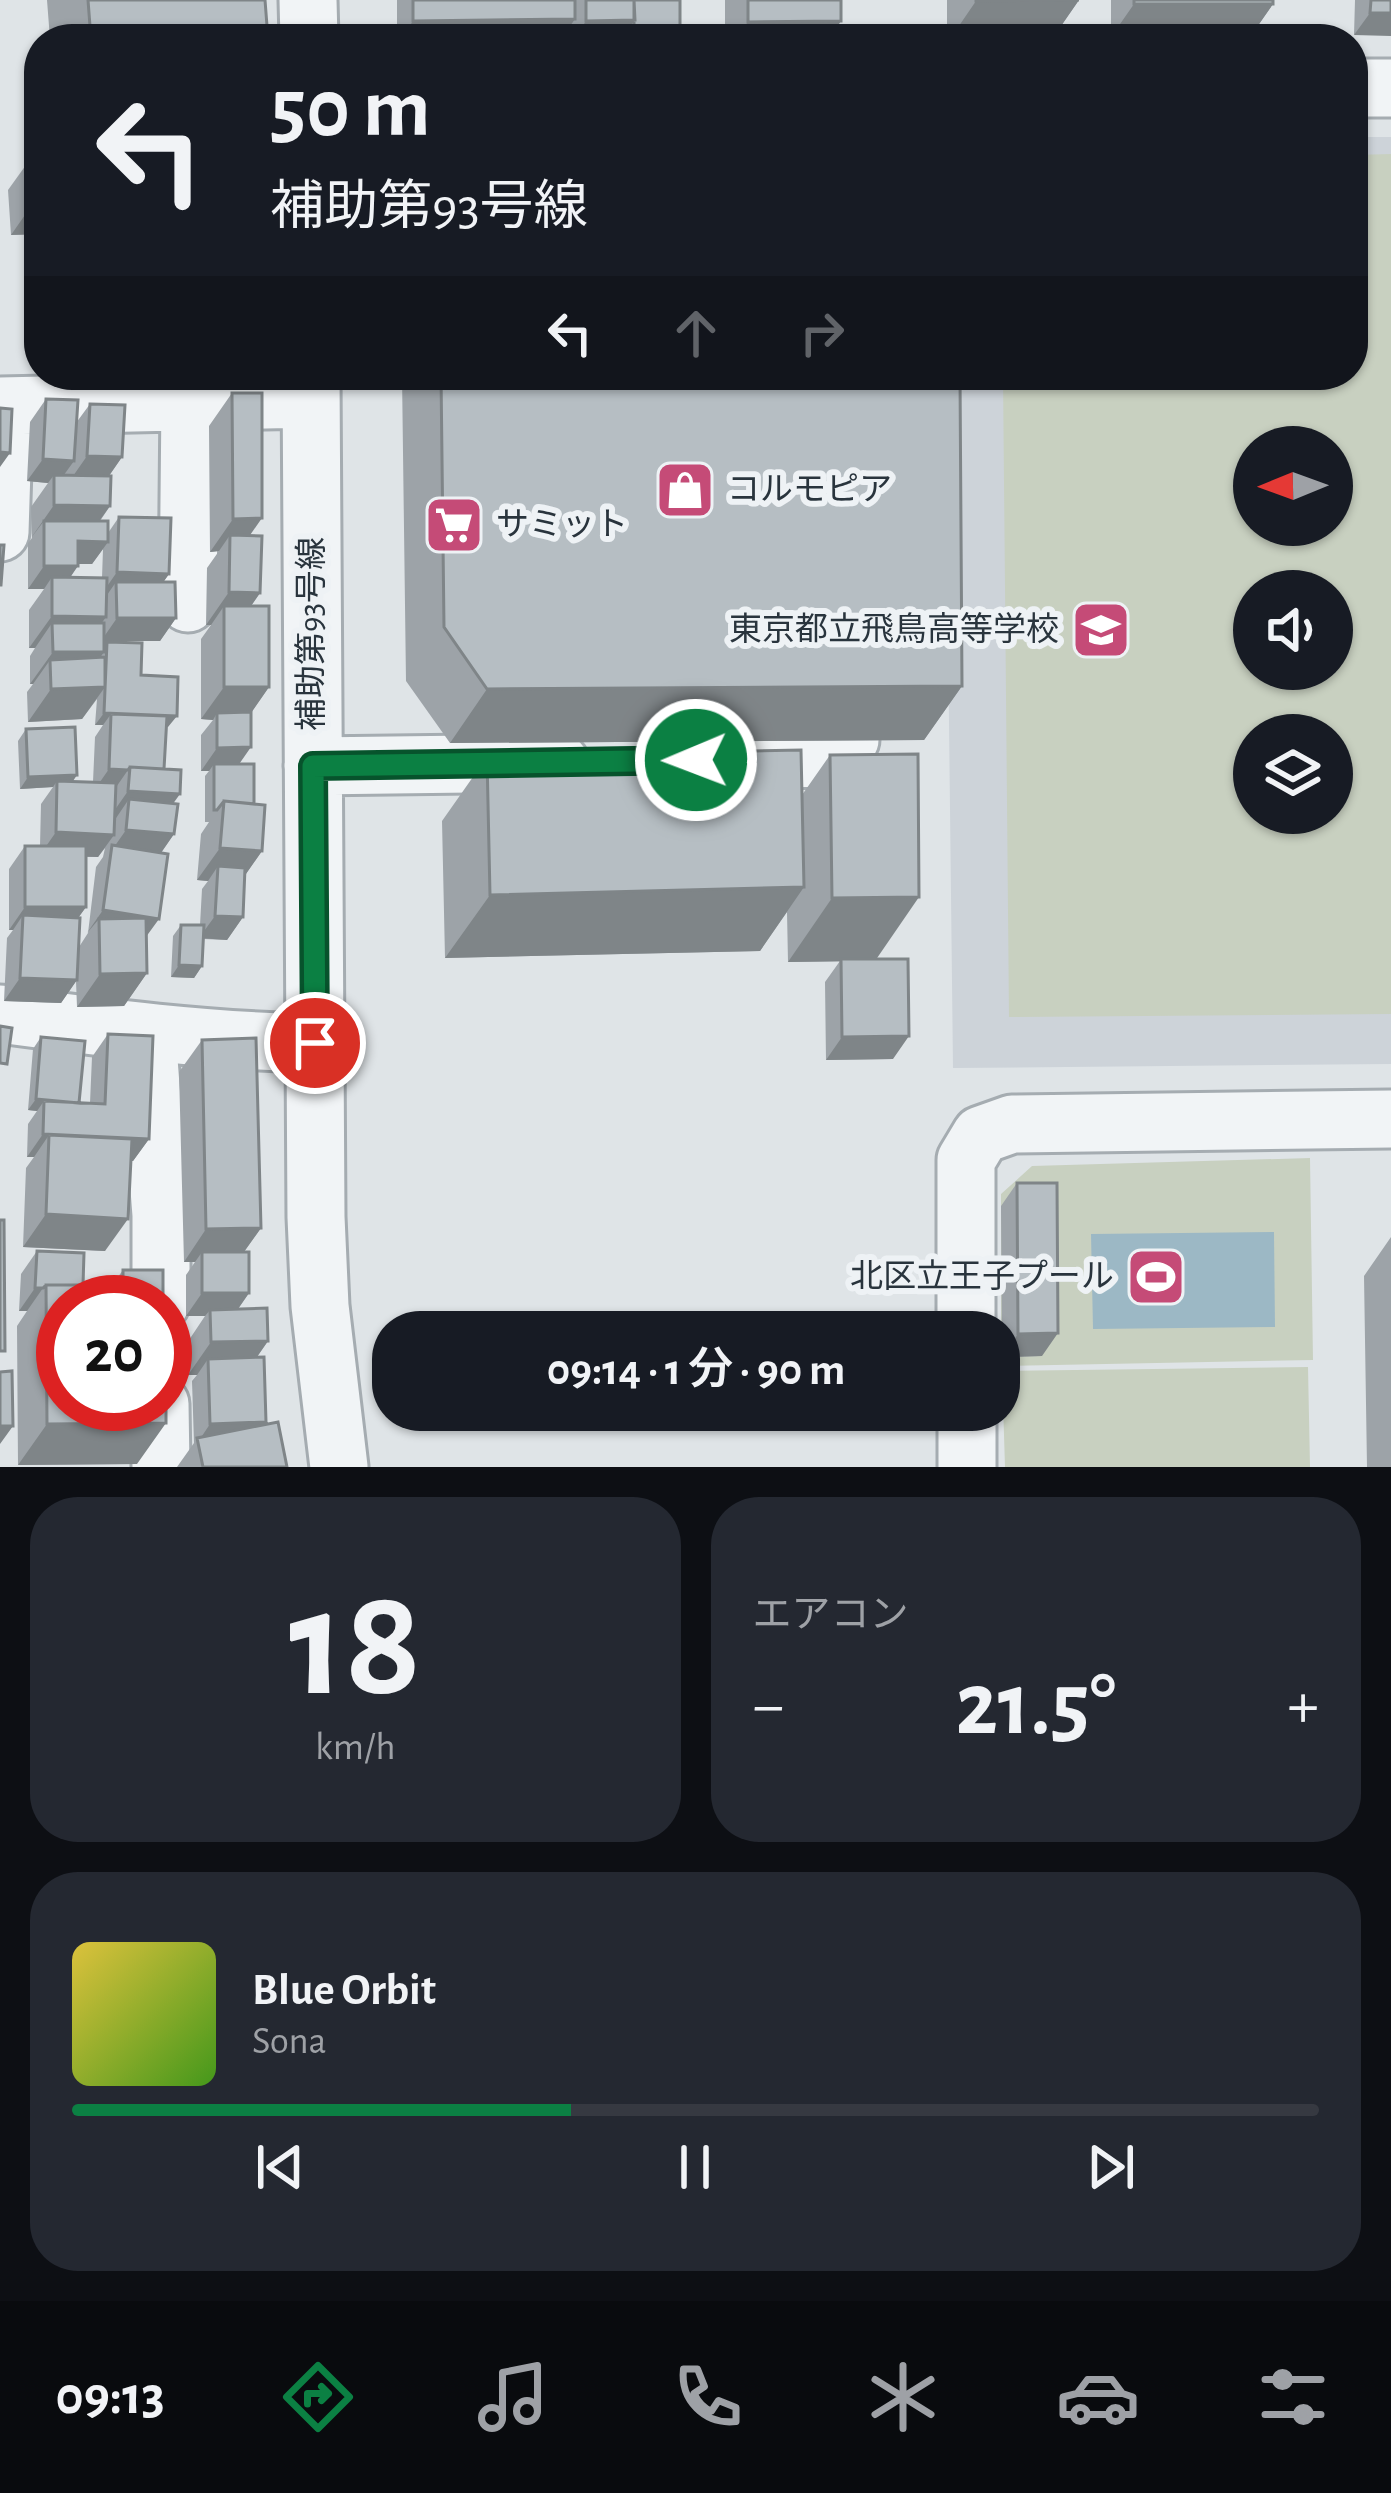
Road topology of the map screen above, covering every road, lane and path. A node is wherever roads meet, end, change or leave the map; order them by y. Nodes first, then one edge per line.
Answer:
1 (283, 390) edge
2 (311, 390) edge
3 (190, 400) junction
4 (2, 406) edge
5 (0, 532) edge
6 (188, 603) dead end
7 (850, 740) edge
8 (673, 761) edge
9 (604, 762) edge
10 (313, 766) junction
11 (0, 1014) edge
12 (147, 1034) junction
13 (315, 1043) junction
14 (1391, 1119) edge
15 (160, 1275) edge
16 (966, 1311) edge
17 (160, 1431) edge
18 (967, 1431) edge
19 (161, 1467) edge
20 (339, 1467) edge
21 (967, 1467) edge

1 - 3 street
2 - 10 street, 補助第93号線
3 - 4 street
3 - 6 street
4 - 5 street
7 - 8 street
9 - 10 street
10 - 13 street, 補助第93号線
11 - 12 street
12 - 13 street
12 - 15 street
13 - 20 street, 補助第93号線
14 - 16 street
17 - 19 street
18 - 21 street

